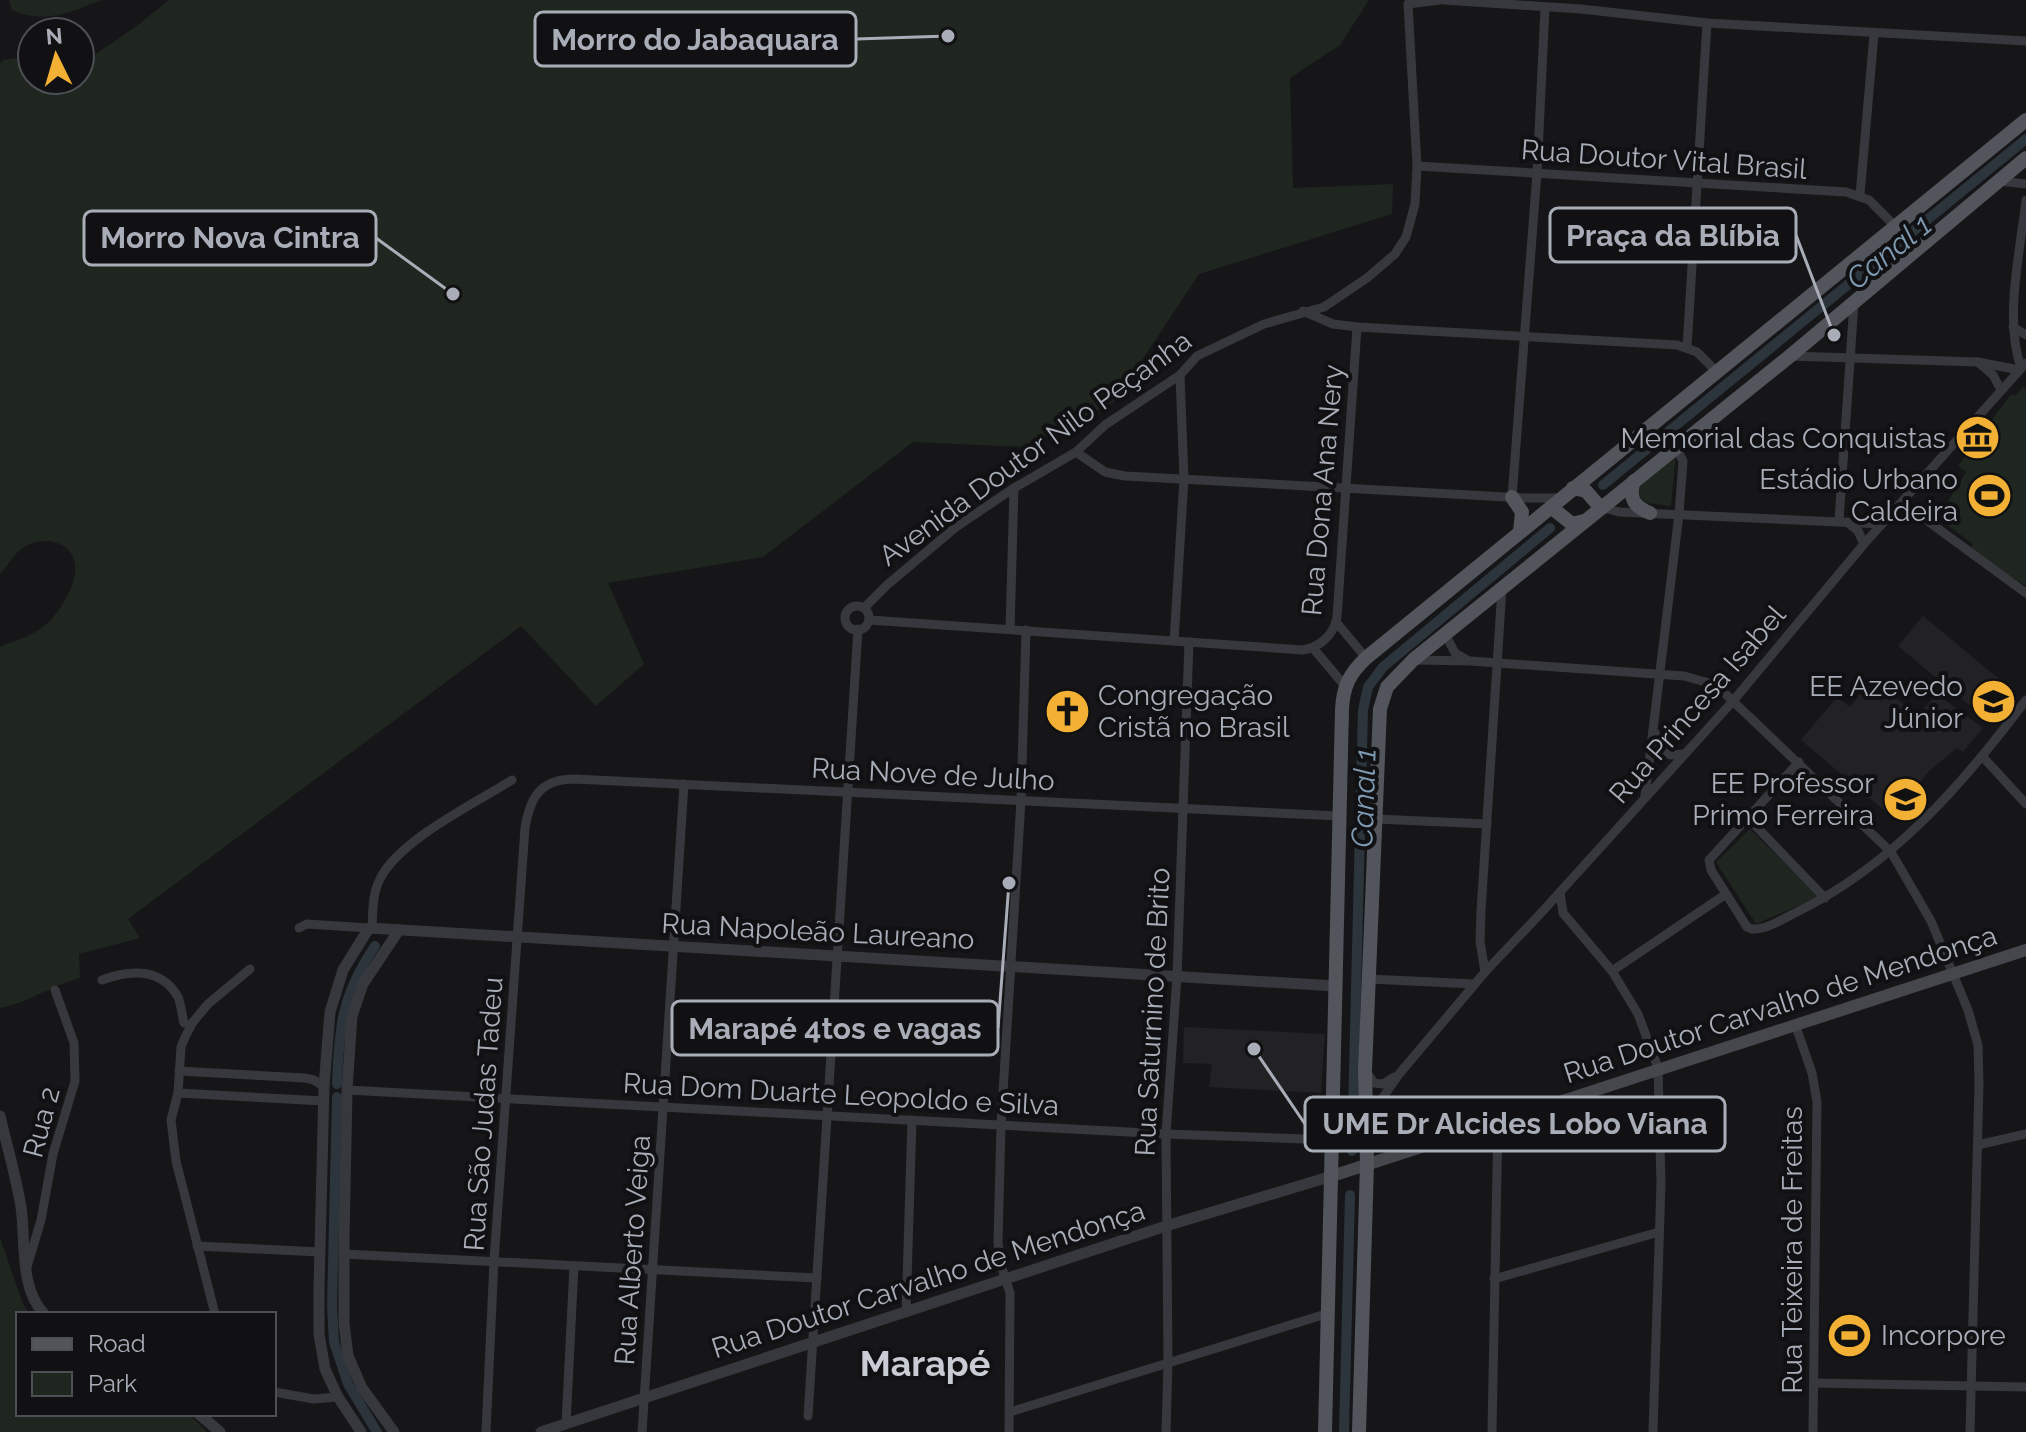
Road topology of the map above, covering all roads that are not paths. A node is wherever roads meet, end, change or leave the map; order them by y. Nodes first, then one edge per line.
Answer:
1 (1442, 0) edge
2 (1545, 8) junction
3 (1707, 23) junction
4 (1874, 34) junction
5 (2026, 41) edge
6 (2026, 120) edge
7 (2026, 158) edge
8 (1417, 166) junction
9 (1537, 173) junction
10 (1999, 181) junction
11 (1698, 184) junction
12 (2026, 184) edge
13 (1860, 195) junction
14 (2026, 200) edge
15 (1896, 227) junction
16 (1854, 303) junction
17 (1303, 311) junction
18 (1357, 327) junction
19 (2013, 327) junction
20 (2026, 335) edge
21 (1524, 336) junction
22 (1687, 347) junction
23 (1790, 356) junction
24 (1850, 357) junction
25 (1978, 362) junction
26 (2022, 367) edge
27 (1717, 372) junction
28 (1180, 375) junction
29 (2001, 390) junction
30 (1676, 448) junction
31 (1076, 452) junction
32 (1184, 479) junction
33 (1634, 481) junction
34 (1346, 487) junction
35 (1014, 488) junction
36 (1562, 497) junction
37 (1518, 498) junction
38 (1903, 503) junction
39 (1600, 507) junction
40 (1650, 513) junction
41 (1679, 514) junction
42 (1585, 520) junction
43 (1842, 520) junction
44 (1882, 524) junction
45 (1520, 532) junction
46 (1864, 544) junction
47 (1502, 588) junction
48 (2026, 593) edge
49 (864, 608) junction
50 (869, 620) junction
51 (1337, 623) junction
52 (858, 629) junction
53 (1010, 629) junction
54 (1026, 630) junction
55 (1445, 634) junction
56 (1174, 641) junction
57 (1189, 642) junction
58 (1313, 648) junction
59 (1366, 658) junction
60 (1413, 660) junction
61 (1470, 661) junction
62 (1499, 663) junction
63 (1660, 674) junction
64 (1345, 686) junction
65 (2026, 700) edge
66 (1733, 701) junction
67 (1653, 726) junction
68 (1683, 754) junction
69 (1982, 756) junction
70 (1799, 762) junction
71 (512, 780) dead end
72 (684, 784) junction
73 (847, 791) junction
74 (1645, 796) junction
75 (532, 800) joint
76 (1021, 800) junction
77 (2026, 804) edge
78 (1183, 809) junction
79 (1339, 816) junction
80 (1748, 818) junction
81 (1376, 819) junction
82 (1487, 824) junction
83 (1891, 852) junction
84 (1560, 892) junction
85 (1726, 894) junction
86 (1825, 898) junction
87 (1541, 913) junction
88 (1563, 913) junction
89 (299, 928) dead end
90 (370, 928) junction
91 (399, 930) junction
92 (519, 937) junction
93 (674, 946) junction
94 (2026, 950) edge
95 (837, 956) junction
96 (1012, 966) junction
97 (250, 969) dead end
98 (1612, 971) junction
99 (1485, 972) junction
100 (1955, 973) junction
101 (1177, 976) junction
102 (1369, 979) junction
103 (102, 980) dead end
104 (1474, 984) junction
105 (1336, 986) junction
106 (55, 990) dead end
107 (184, 1023) dead end
108 (1795, 1024) junction
109 (1658, 1068) junction
110 (1365, 1070) junction
111 (179, 1071) junction
112 (1400, 1073) junction
113 (324, 1087) junction
114 (347, 1090) junction
115 (178, 1093) junction
116 (506, 1099) junction
117 (324, 1101) junction
118 (664, 1107) junction
119 (0, 1116) edge
120 (827, 1116) junction
121 (912, 1120) junction
122 (1366, 1120) junction
123 (1498, 1120) junction
124 (1001, 1125) junction
125 (1166, 1134) junction
126 (2026, 1134) edge
127 (1332, 1140) junction
128 (1978, 1145) junction
129 (1367, 1164) junction
130 (1332, 1176) junction
131 (1166, 1226) junction
132 (1659, 1232) junction
133 (197, 1246) junction
134 (320, 1252) junction
135 (344, 1254) junction
136 (494, 1261) junction
137 (574, 1266) junction
138 (27, 1267) junction
139 (652, 1270) junction
140 (817, 1278) junction
141 (1494, 1279) junction
142 (1006, 1280) junction
143 (43, 1312) edge
144 (214, 1312) edge
145 (906, 1313) junction
146 (1329, 1313) junction
147 (812, 1342) junction
148 (1168, 1362) junction
149 (1814, 1383) junction
150 (1972, 1385) junction
151 (2026, 1387) edge
152 (276, 1392) edge
153 (338, 1397) junction
154 (645, 1397) junction
155 (1010, 1412) junction
156 (201, 1416) edge
157 (808, 1416) dead end
158 (566, 1424) junction
159 (220, 1432) edge
160 (361, 1432) edge
161 (394, 1432) edge
162 (486, 1432) edge
163 (541, 1432) edge
164 (642, 1432) edge
165 (1009, 1432) edge
166 (1166, 1432) edge
167 (1325, 1432) edge
168 (1359, 1432) edge
169 (1492, 1432) edge
170 (1653, 1432) edge
171 (1813, 1432) edge
172 (1970, 1432) edge

1 - 2 street
1 - 8 street, Avenida Doutor Nilo Peçanha
2 - 3 street
2 - 9 street
3 - 4 street
3 - 11 street
4 - 5 street
4 - 13 street
6 - 15 main road
7 - 10 main road
8 - 9 street, Rua Doutor Vital Brasil
8 - 17 street, Avenida Doutor Nilo Peçanha
9 - 11 street, Rua Doutor Vital Brasil
9 - 21 street
10 - 12 street
10 - 16 main road
11 - 13 street, Rua Doutor Vital Brasil
11 - 22 street
13 - 15 street
14 - 19 street
15 - 27 main road
16 - 23 main road
16 - 24 street
17 - 18 street
17 - 28 street, Avenida Doutor Nilo Peçanha
18 - 21 street
18 - 34 street, Rua Dona Ana Nery
19 - 20 street
19 - 26 street
21 - 22 street
21 - 37 street
22 - 27 street
23 - 24 street
23 - 30 main road
24 - 25 street
24 - 43 street
25 - 26 street
25 - 29 street
26 - 29 street, Rua Princesa Isabel
27 - 36 main road
28 - 31 street, Avenida Doutor Nilo Peçanha
28 - 32 street
29 - 38 street, Rua Princesa Isabel
30 - 33 main road
30 - 41 street
31 - 32 street
31 - 35 street, Avenida Doutor Nilo Peçanha
32 - 34 street
32 - 56 street
33 - 39 main road
33 - 40 main road
34 - 37 street
34 - 51 street, Rua Dona Ana Nery
35 - 49 street, Avenida Doutor Nilo Peçanha
35 - 53 street
36 - 37 street
36 - 37 street
36 - 39 main road
36 - 42 main road
36 - 45 main road
37 - 45 main road
38 - 44 street, Rua Princesa Isabel
38 - 48 street
39 - 40 street
39 - 42 main road
40 - 41 street
41 - 43 street
41 - 63 street
42 - 47 main road
43 - 44 street
43 - 46 street
44 - 46 street, Rua Princesa Isabel
45 - 59 main road
46 - 66 street, Rua Princesa Isabel
47 - 55 main road
47 - 62 street
49 - 50 street
49 - 52 street
50 - 52 street
50 - 53 street
51 - 58 street, Rua Dona Ana Nery
51 - 59 street
52 - 73 street
53 - 54 street
54 - 56 street
54 - 76 street
55 - 60 main road
55 - 61 street
56 - 57 street
57 - 58 street
57 - 78 street, Rua Saturnino de Brito
58 - 64 street
59 - 64 main road
60 - 61 street
60 - 81 main road
61 - 62 street
62 - 63 street
62 - 82 street
63 - 66 street
63 - 67 street
64 - 79 main road
65 - 69 street
66 - 68 street, Rua Princesa Isabel
66 - 70 street
67 - 68 street
67 - 74 street
68 - 74 street, Rua Princesa Isabel
69 - 77 street
69 - 83 street
70 - 80 street
70 - 83 street
71 - 90 street
72 - 73 street, Rua Nove de Julho
72 - 75 street, Rua Nove de Julho
72 - 93 street, Rua Alberto Veiga
73 - 76 street, Rua Nove de Julho
73 - 95 street
74 - 84 street, Rua Princesa Isabel
75 - 92 street, Rua São Judas Tadeu
76 - 78 street, Rua Nove de Julho
76 - 96 street
78 - 79 street, Rua Nove de Julho
78 - 101 street, Rua Saturnino de Brito
79 - 105 main road
80 - 85 street
80 - 86 street
81 - 82 street
81 - 102 main road
82 - 99 street
83 - 86 street
83 - 100 street
84 - 87 street, Rua Princesa Isabel
84 - 88 street
85 - 86 street
85 - 98 street
87 - 88 street
87 - 99 street, Rua Princesa Isabel
88 - 98 street
89 - 90 street, Rua Napoleão Laureano
90 - 91 street, Rua Napoleão Laureano
90 - 113 street
91 - 92 street, Rua Napoleão Laureano
91 - 114 street
92 - 93 street, Rua Napoleão Laureano
92 - 116 street, Rua São Judas Tadeu
93 - 95 street, Rua Napoleão Laureano
93 - 118 street, Rua Alberto Veiga
94 - 100 main road, Rua Doutor Carvalho de Mendonça
95 - 96 street, Rua Napoleão Laureano
95 - 120 street
96 - 101 street, Rua Napoleão Laureano
96 - 124 street
97 - 111 street
98 - 109 street
99 - 104 street, Rua Princesa Isabel
100 - 108 main road, Rua Doutor Carvalho de Mendonça
100 - 128 street
101 - 105 street, Rua Napoleão Laureano
101 - 125 street, Rua Saturnino de Brito
102 - 104 street
102 - 110 main road
103 - 107 street
104 - 112 street, Rua Princesa Isabel
105 - 127 main road
106 - 138 street, Rua 2
108 - 109 main road, Rua Doutor Carvalho de Mendonça
108 - 149 street, Rua Teixeira de Freitas
109 - 123 main road, Rua Doutor Carvalho de Mendonça
109 - 132 street
110 - 112 street
110 - 122 main road
111 - 113 street
111 - 115 street
112 - 122 street, Rua Princesa Isabel
113 - 114 street
113 - 117 street
114 - 116 street, Rua Dom Duarte Leopoldo e Silva
114 - 135 street
115 - 117 street
115 - 133 street
116 - 118 street, Rua Dom Duarte Leopoldo e Silva
116 - 136 street, Rua São Judas Tadeu
117 - 134 street
118 - 120 street, Rua Dom Duarte Leopoldo e Silva
118 - 139 street, Rua Alberto Veiga
119 - 138 street
120 - 121 street, Rua Dom Duarte Leopoldo e Silva
120 - 140 street
121 - 124 street, Rua Dom Duarte Leopoldo e Silva
121 - 145 street
122 - 129 main road
123 - 129 main road, Rua Doutor Carvalho de Mendonça
123 - 141 street
124 - 125 street, Rua Dom Duarte Leopoldo e Silva
124 - 142 street
125 - 127 street, Rua Dom Duarte Leopoldo e Silva
125 - 131 street, Rua Saturnino de Brito
126 - 128 street
127 - 130 main road
128 - 150 street
129 - 130 main road, Rua Doutor Carvalho de Mendonça
129 - 168 main road
130 - 131 street, Rua Doutor Carvalho de Mendonça
130 - 146 main road
131 - 142 street, Rua Doutor Carvalho de Mendonça
131 - 148 street, Rua Saturnino de Brito
132 - 141 street
132 - 170 street
133 - 134 street
133 - 144 street
134 - 153 street
135 - 136 street
135 - 161 street
136 - 137 street
136 - 162 street, Rua São Judas Tadeu
137 - 139 street
137 - 158 street
138 - 143 street
139 - 140 street
139 - 154 street, Rua Alberto Veiga
140 - 147 street
141 - 169 street
142 - 145 street, Rua Doutor Carvalho de Mendonça
142 - 155 street
145 - 147 street, Rua Doutor Carvalho de Mendonça
146 - 148 street
146 - 167 main road
147 - 154 street, Rua Doutor Carvalho de Mendonça
147 - 157 street
148 - 155 street
148 - 166 street, Rua Saturnino de Brito
149 - 150 street
149 - 171 street, Rua Teixeira de Freitas
150 - 151 street
150 - 172 street
152 - 153 street
153 - 160 street
154 - 158 street, Rua Doutor Carvalho de Mendonça
154 - 164 street, Rua Alberto Veiga
155 - 165 street
156 - 159 street
158 - 163 street, Rua Doutor Carvalho de Mendonça

